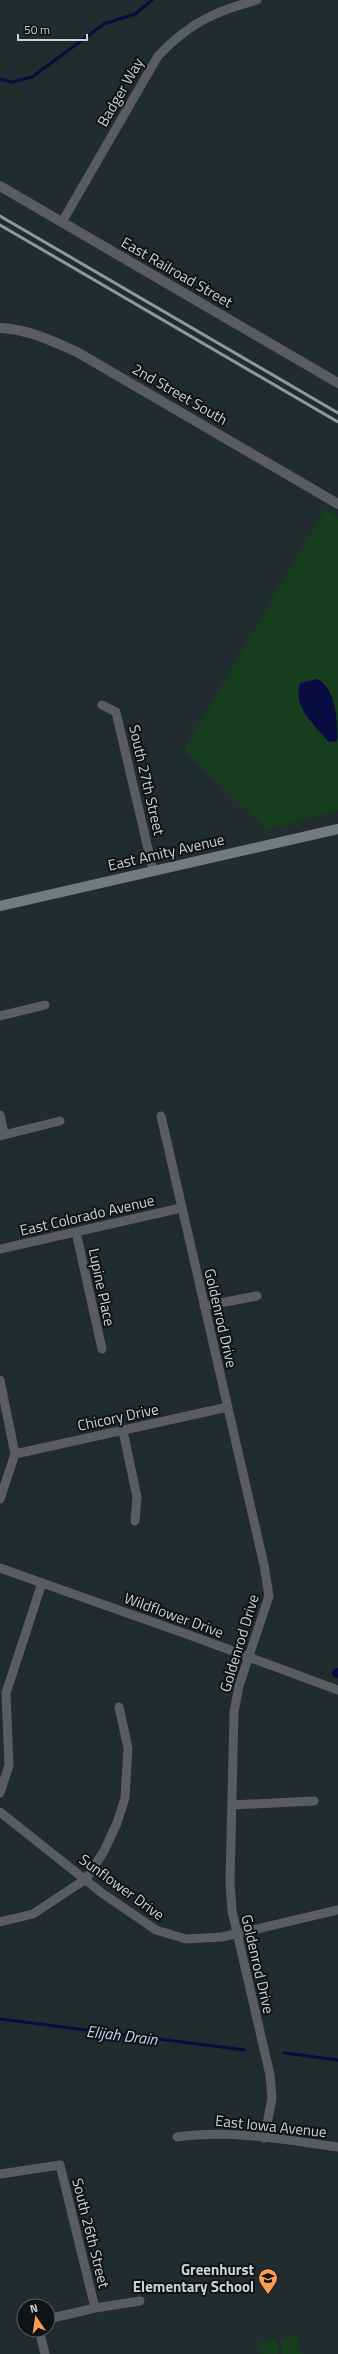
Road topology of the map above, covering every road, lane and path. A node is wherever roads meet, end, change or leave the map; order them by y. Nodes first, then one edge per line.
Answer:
1 (257, 0) edge
2 (0, 186) edge
3 (62, 222) junction
4 (0, 328) edge
5 (338, 383) edge
6 (338, 504) edge
7 (102, 704) dead end
8 (338, 829) edge
9 (153, 870) junction
10 (0, 906) edge
11 (45, 1005) dead end
12 (0, 1016) edge
13 (0, 1114) edge
14 (161, 1116) dead end
15 (60, 1121) dead end
16 (2, 1135) edge
17 (181, 1208) junction
18 (76, 1232) junction
19 (0, 1249) edge
20 (257, 1296) dead end
21 (204, 1306) junction
22 (102, 1349) dead end
23 (0, 1380) edge
24 (228, 1407) junction
25 (123, 1431) junction
26 (15, 1454) junction
27 (0, 1499) edge
28 (135, 1521) dead end
29 (0, 1568) edge
30 (42, 1583) junction
31 (248, 1657) junction
32 (338, 1690) edge
33 (119, 1707) dead end
34 (0, 1793) edge
35 (314, 1800) dead end
36 (232, 1805) junction
37 (0, 1812) edge
38 (86, 1879) junction
39 (338, 1910) edge
40 (0, 1922) edge
41 (237, 1934) junction
42 (177, 2137) dead end
43 (264, 2138) junction
44 (338, 2148) edge
45 (0, 2174) edge
46 (140, 2301) dead end
47 (95, 2308) junction
48 (56, 2317) edge
49 (41, 2338) edge
50 (45, 2354) edge

1 - 3 street, Badger Way
2 - 3 street, East Railroad Street
3 - 5 street, East Railroad Street
4 - 6 street, 2nd Street South
7 - 9 street, South 27th Street
8 - 9 main road, East Amity Avenue
9 - 10 main road, East Amity Avenue
11 - 12 street
13 - 16 street
14 - 17 street, Goldenrod Drive
15 - 16 street
17 - 18 street, East Colorado Avenue
17 - 21 street, Goldenrod Drive
18 - 19 street, East Colorado Avenue
18 - 22 street, Lupine Place
20 - 21 street
21 - 24 street, Goldenrod Drive
23 - 26 street
24 - 25 street, Chicory Drive
24 - 31 street, Goldenrod Drive
25 - 26 street, Chicory Drive
25 - 28 street
26 - 27 street
29 - 30 street, Wildflower Drive
30 - 31 street, Wildflower Drive
30 - 34 street
31 - 32 street, Wildflower Drive
31 - 36 street, Goldenrod Drive
33 - 38 street
35 - 36 street
36 - 41 street, Goldenrod Drive
37 - 38 street, Sunflower Drive
38 - 40 street
38 - 41 street, Sunflower Drive
39 - 41 street, Sunflower Drive
41 - 43 street, Goldenrod Drive
42 - 43 street, East Iowa Avenue
43 - 44 street, East Iowa Avenue
45 - 47 street, South 26th Street
46 - 47 street, South 26th Street
47 - 48 street, South 26th Street
49 - 50 street

